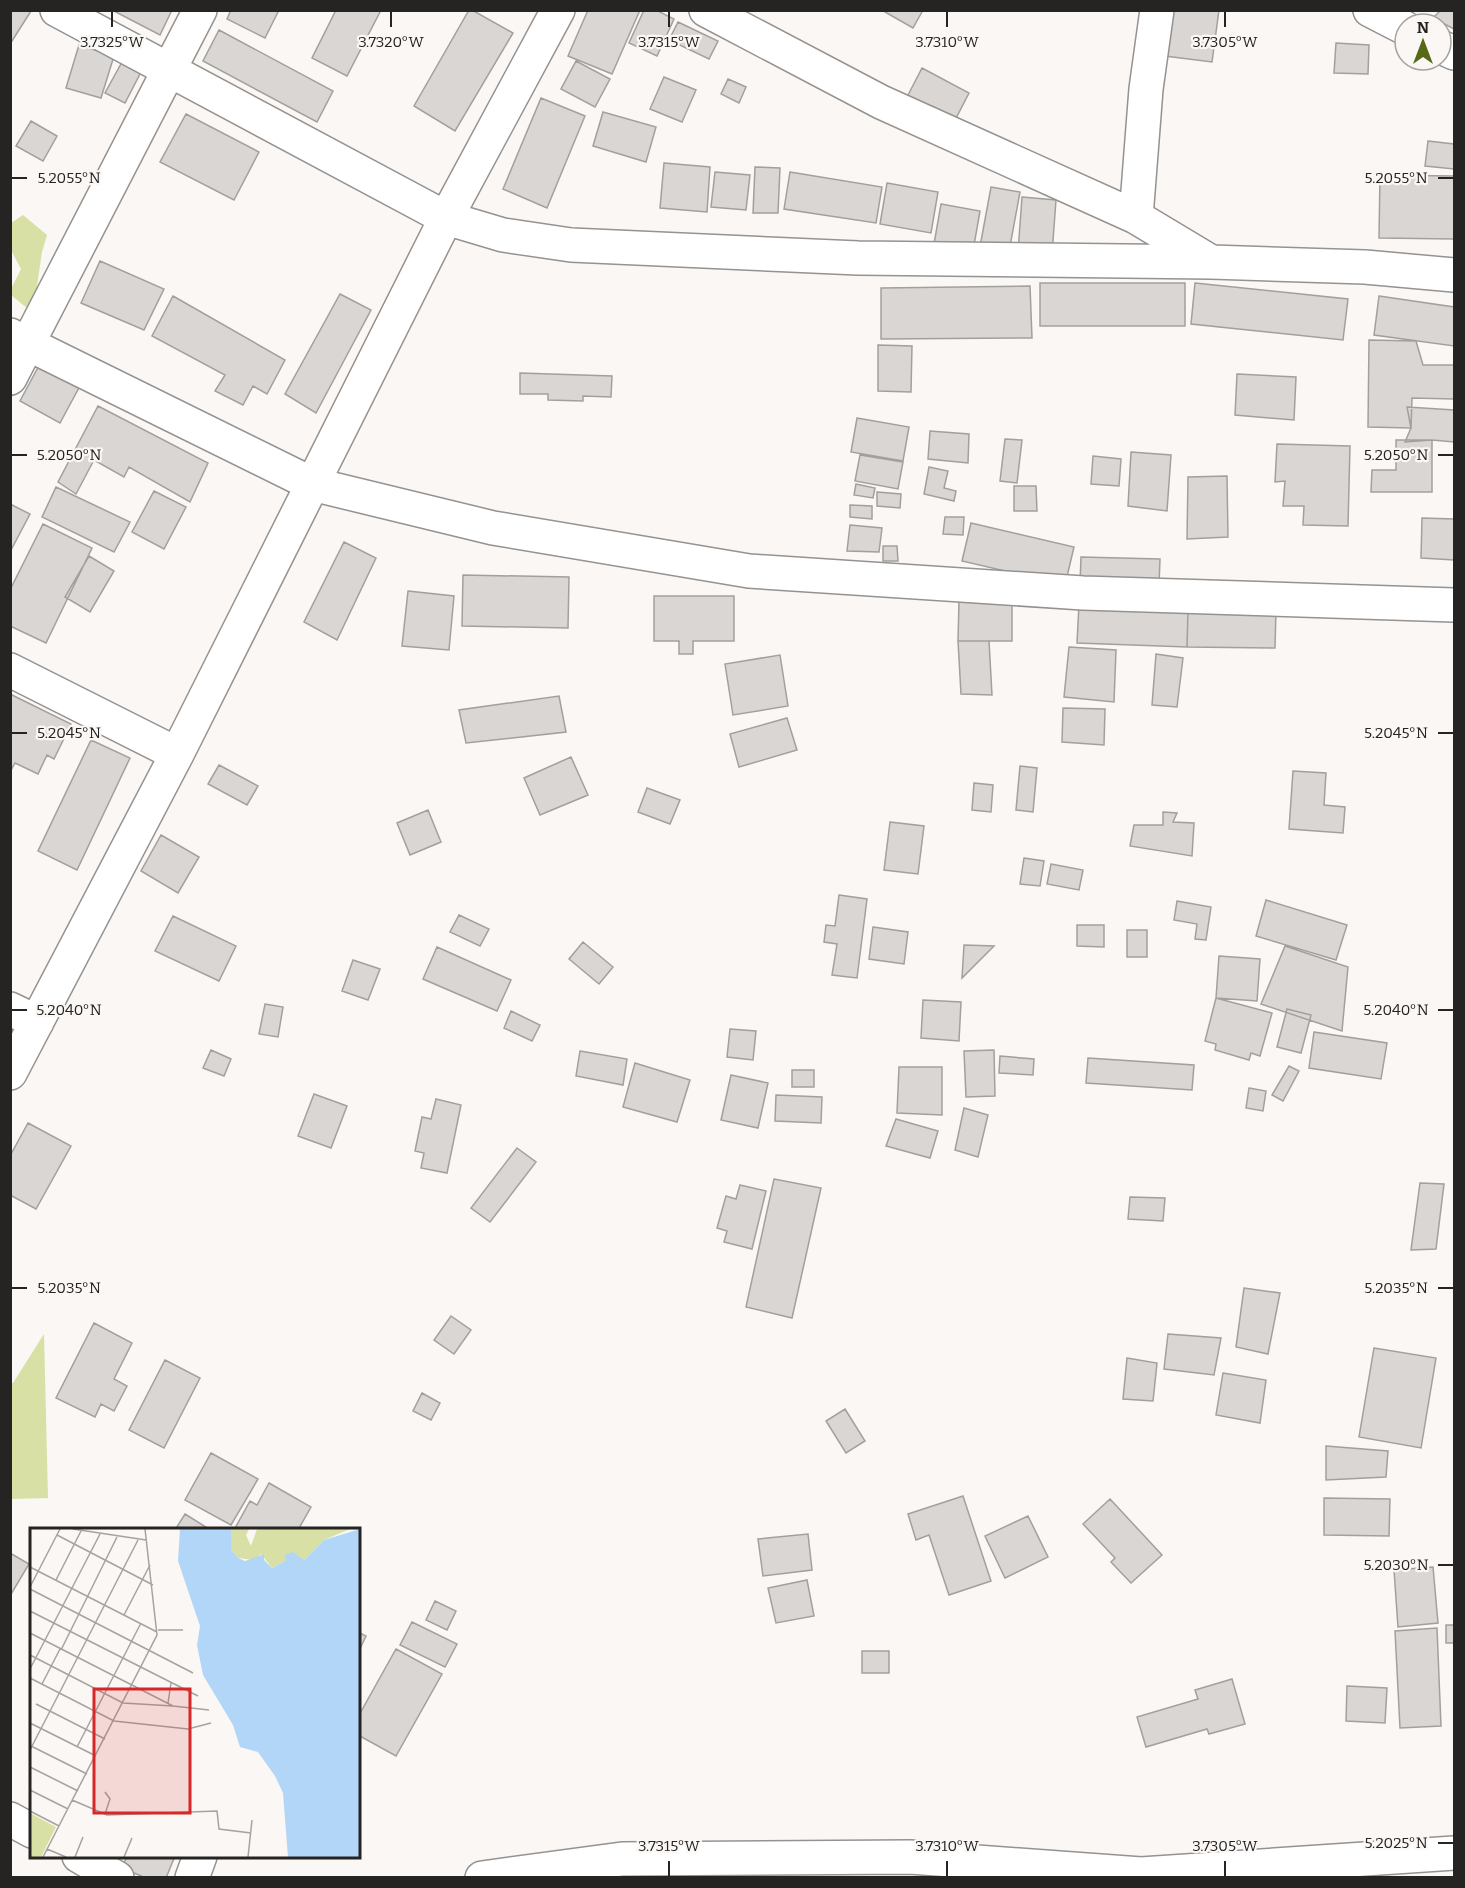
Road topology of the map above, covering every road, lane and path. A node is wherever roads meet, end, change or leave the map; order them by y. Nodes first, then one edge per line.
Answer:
1 (57, 10) edge
2 (200, 10) edge
3 (558, 10) edge
4 (706, 10) edge
5 (1157, 10) edge
6 (1370, 10) edge
7 (1393, 22) edge
8 (169, 69) junction
9 (1136, 217) junction
10 (446, 218) junction
11 (1211, 262) junction
12 (1455, 274) edge
13 (19, 339) edge
14 (10, 378) edge
15 (312, 484) junction
16 (1455, 605) edge
17 (10, 670) edge
18 (177, 754) junction
19 (24, 1015) edge
20 (10, 1073) edge
21 (10, 1819) edge
22 (30, 1830) edge
23 (1455, 1853) edge
24 (81, 1858) edge
25 (200, 1858) edge
26 (117, 1878) edge
27 (192, 1878) edge
28 (482, 1878) edge

1 - 8 street
2 - 8 street
3 - 10 street
4 - 9 street
5 - 9 street
6 - 7 street
8 - 10 street
8 - 13 street
9 - 11 street
10 - 11 street
10 - 15 street
11 - 12 street
13 - 14 street
13 - 15 street
15 - 16 street
15 - 18 street
17 - 18 street
18 - 19 street
19 - 20 street
21 - 22 street
23 - 28 street
24 - 26 street
25 - 27 street

